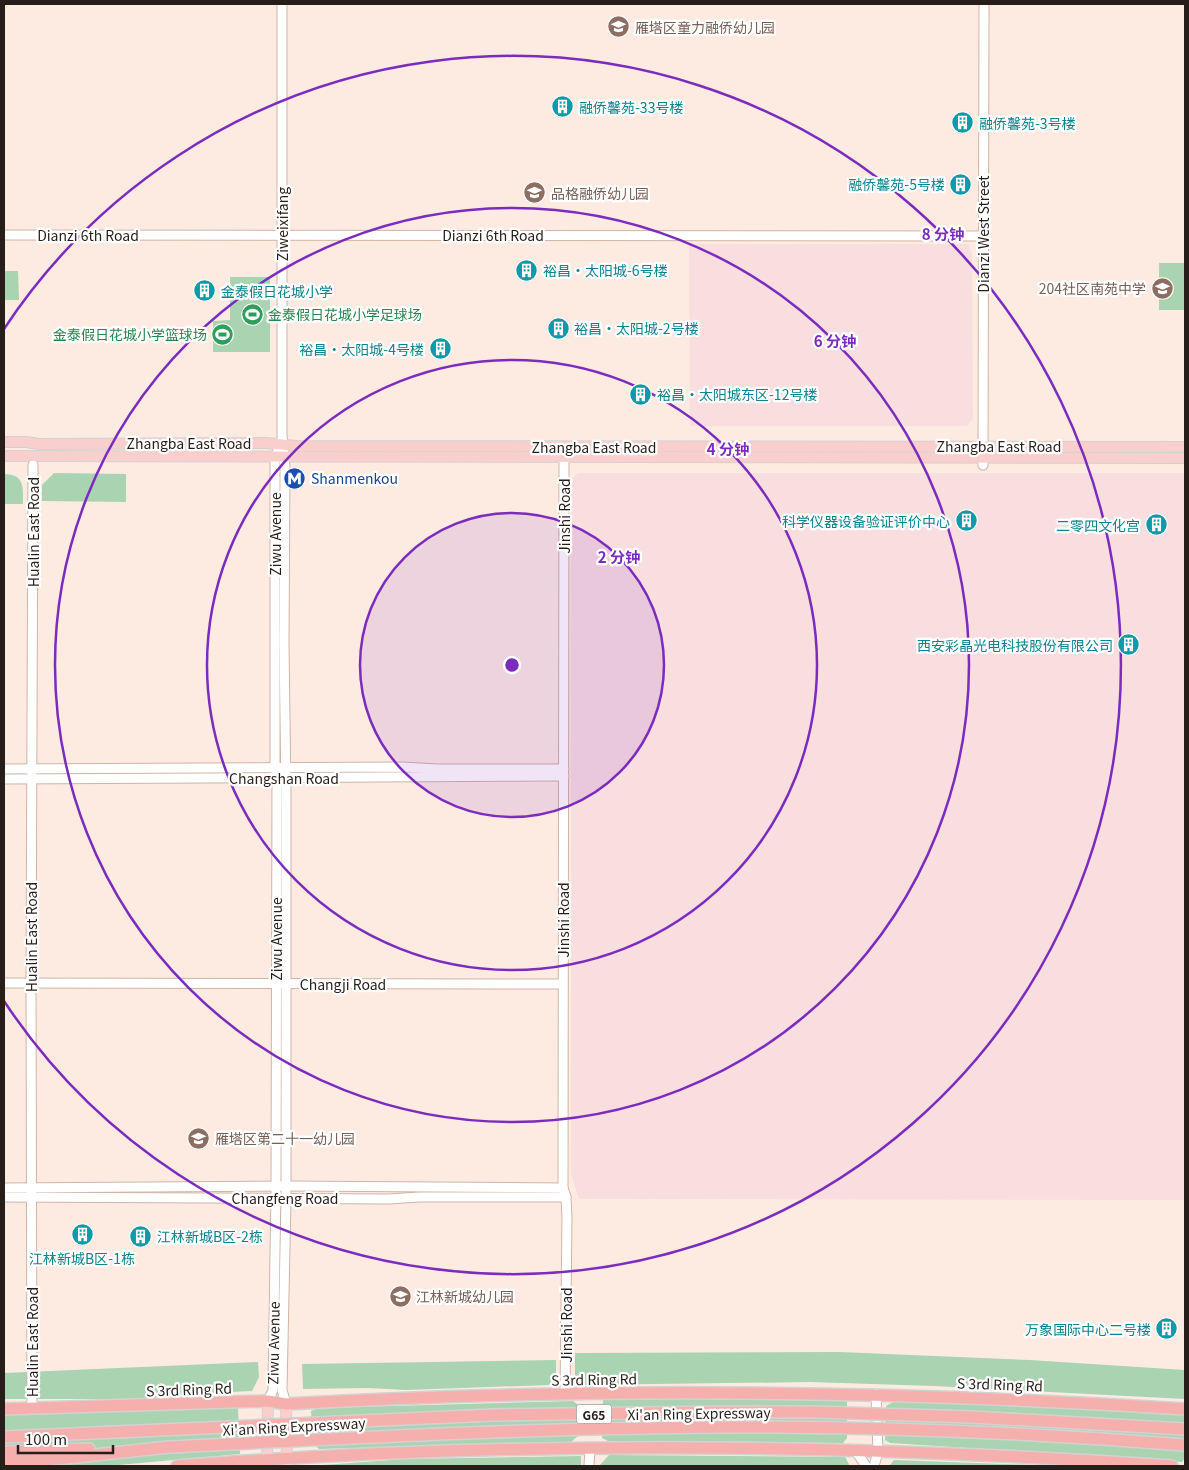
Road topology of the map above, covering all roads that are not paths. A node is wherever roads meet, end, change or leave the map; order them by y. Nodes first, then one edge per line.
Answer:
1 (282, 4) edge
2 (984, 4) edge
3 (4, 235) edge
4 (282, 236) junction
5 (983, 236) junction
6 (4, 442) edge
7 (282, 444) junction
8 (983, 446) junction
9 (1185, 447) edge
10 (564, 452) junction
11 (4, 456) edge
12 (280, 457) junction
13 (1185, 458) edge
14 (983, 461) junction
15 (33, 465) dead end
16 (275, 768) junction
17 (285, 768) junction
18 (4, 769) edge
19 (32, 769) junction
20 (564, 772) junction
21 (281, 778) junction
22 (4, 779) edge
23 (31, 779) junction
24 (4, 983) edge
25 (30, 983) junction
26 (281, 984) junction
27 (563, 984) junction
28 (281, 1187) junction
29 (4, 1188) edge
30 (563, 1188) junction
31 (31, 1193) junction
32 (4, 1197) edge
33 (566, 1197) junction
34 (281, 1198) junction
35 (565, 1394) junction
36 (876, 1394) junction
37 (268, 1401) junction
38 (286, 1404) junction
39 (32, 1408) junction
40 (4, 1409) edge
41 (1185, 1409) edge
42 (1185, 1429) edge
43 (4, 1437) edge
44 (1185, 1445) edge
45 (169, 1447) junction
46 (590, 1448) junction
47 (855, 1450) junction
48 (4, 1452) edge
49 (878, 1452) junction
50 (293, 1462) edge
51 (4, 1463) edge
52 (255, 1463) edge
53 (267, 1463) edge
54 (177, 1466) edge
55 (589, 1466) edge
56 (866, 1466) edge
57 (874, 1466) edge
58 (1172, 1466) edge

1 - 4 street, Ziweixifang
2 - 5 street, Dianzi West Street
3 - 4 street, Dianzi 6th Road
4 - 5 street, Dianzi 6th Road
4 - 7 street, Ziweixifang
5 - 8 street, Dianzi West Street
6 - 7 main road, Zhangba East Road
7 - 10 main road, Zhangba East Road
7 - 12 street, Ziwu Avenue
8 - 9 main road, Zhangba East Road
8 - 10 main road, Zhangba East Road
8 - 14 street, Dianzi West Street
10 - 12 main road, Zhangba East Road
10 - 14 main road, Zhangba East Road
10 - 20 street, Jinshi Road
11 - 12 main road, Zhangba East Road
12 - 16 street, Ziwu Avenue
12 - 17 street, Ziwu Avenue
13 - 14 main road, Zhangba East Road
15 - 19 street, Hualin East Road
16 - 17 street, Changshan Road
16 - 19 street, Changshan Road
16 - 21 street, Ziwu Avenue
17 - 20 street, Changshan Road
17 - 21 street, Ziwu Avenue
18 - 19 street, Changshan Road
19 - 23 street, Hualin East Road
20 - 21 street, Changshan Road
20 - 27 street, Jinshi Road
21 - 23 street, Changshan Road
21 - 26 street, Ziwu Avenue
22 - 23 street, Changshan Road
23 - 25 street, Hualin East Road
24 - 25 street, Changji Road
25 - 26 street, Changji Road
25 - 31 street, Hualin East Road
26 - 27 street, Changji Road
26 - 28 street, Ziwu Avenue
27 - 30 street, Jinshi Road
28 - 30 street, Changfeng Road
28 - 31 street, Changfeng Road
28 - 34 street, Ziwu Avenue
29 - 31 street, Changfeng Road
30 - 33 street, Jinshi Road
31 - 32 street, Changfeng Road
31 - 34 street, Changfeng Road
31 - 39 street, Hualin East Road
33 - 34 street, Changfeng Road
33 - 35 street, Jinshi Road
34 - 37 street, Ziwu Avenue
34 - 38 street, Ziwu Avenue
35 - 36 highway, S 3rd Ring Rd
35 - 38 highway, S 3rd Ring Rd
36 - 41 highway, S 3rd Ring Rd
36 - 49 street
37 - 38 highway, S 3rd Ring Rd
37 - 39 highway, S 3rd Ring Rd
37 - 53 main road, Ziwu Avenue
38 - 50 main road, Ziwu Avenue
39 - 40 highway, S 3rd Ring Rd
42 - 43 highway, Xi'an Ring Expressway / G65, bridge
44 - 45 highway, Xi'an Ring Expressway / G65, bridge
45 - 48 highway, Xi'an Ring Expressway / G65
45 - 51 highway
46 - 47 highway
46 - 50 highway
46 - 55 street
47 - 49 highway
47 - 56 street
49 - 57 street
49 - 58 highway
50 - 53 highway
52 - 53 highway
52 - 54 highway

